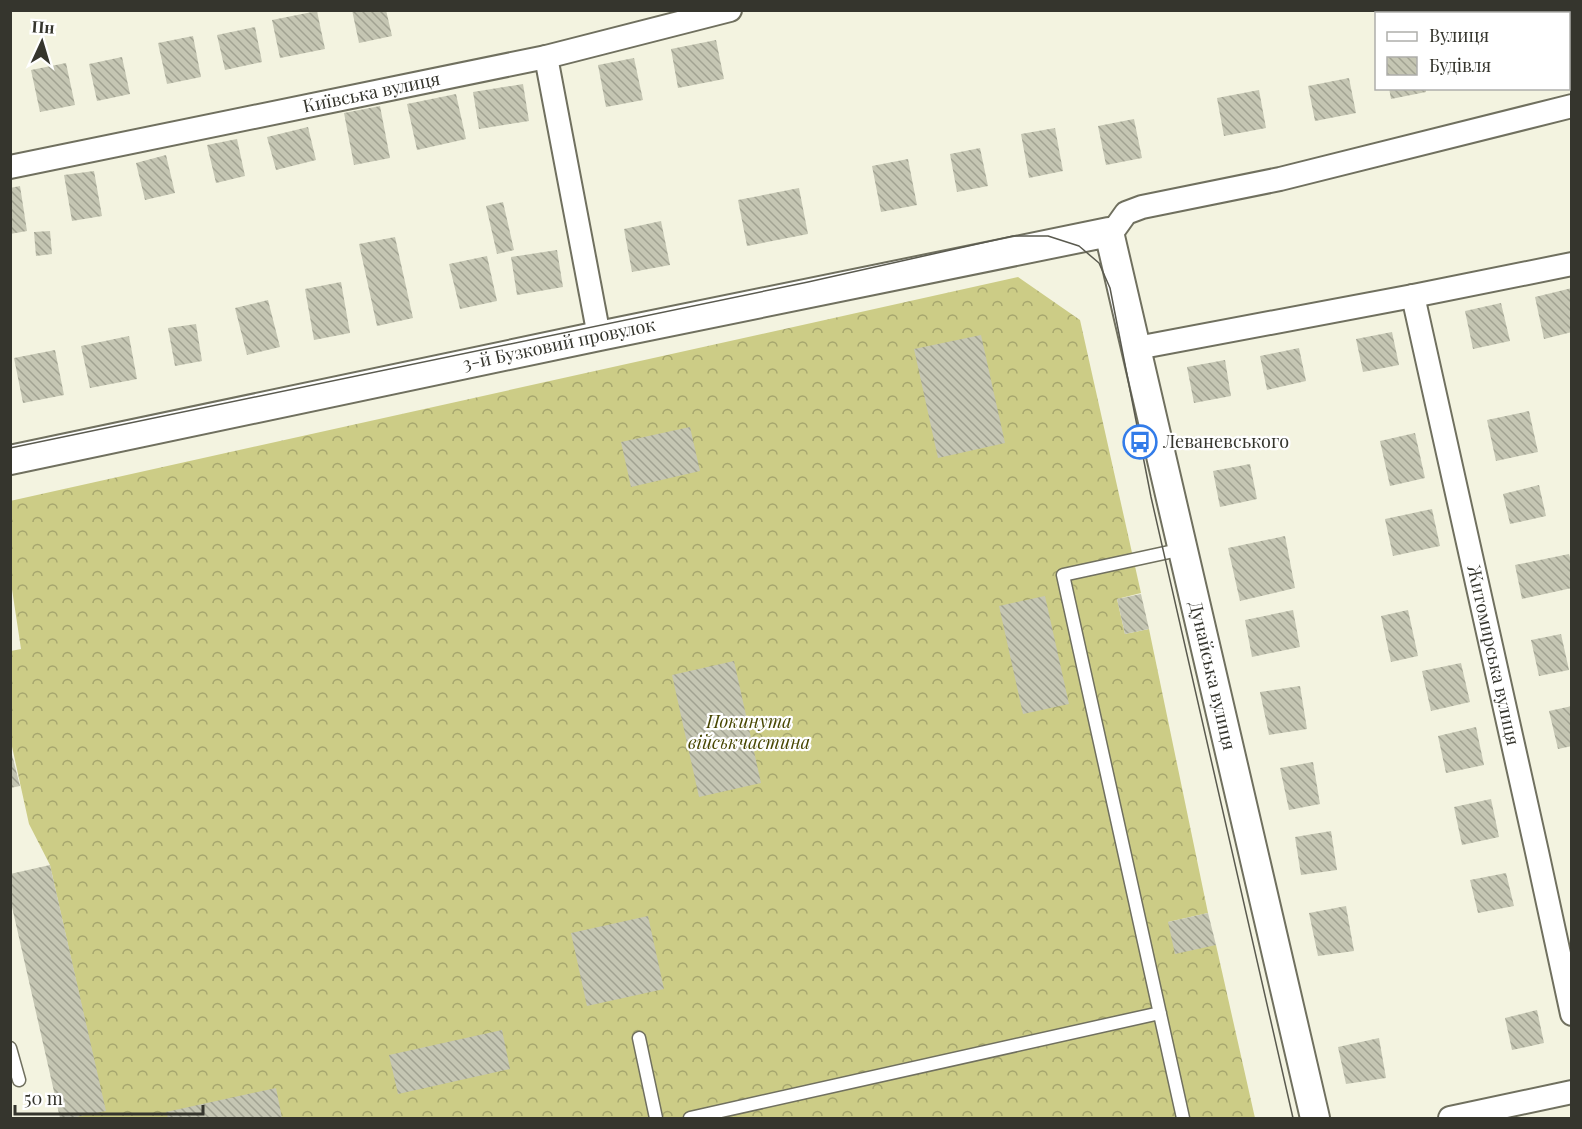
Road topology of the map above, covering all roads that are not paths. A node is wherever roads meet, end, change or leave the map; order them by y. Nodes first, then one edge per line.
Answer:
1 (730, 10) edge
2 (546, 57) junction
3 (1572, 106) edge
4 (10, 167) edge
5 (1109, 232) junction
6 (1572, 264) edge
7 (1413, 296) junction
8 (599, 336) junction
9 (1137, 348) junction
10 (10, 460) edge
11 (1183, 549) junction
12 (1160, 1013) junction
13 (1572, 1014) edge
14 (639, 1038) dead end
15 (10, 1048) edge
16 (19, 1080) dead end
17 (1572, 1092) edge
18 (723, 1115) edge
19 (656, 1119) edge
20 (690, 1119) edge
21 (1183, 1119) edge
22 (1315, 1119) edge
23 (1450, 1119) edge

1 - 2 street, Київська вулиця
2 - 4 street, Київська вулиця
2 - 8 street
3 - 5 street
5 - 8 street, 3-й Бузковий провулок
5 - 9 street, Дунайська вулиця
6 - 7 street
7 - 9 street
7 - 13 street, Житомирська вулиця
8 - 10 street, 3-й Бузковий провулок
9 - 11 street, Дунайська вулиця
11 - 12 lane
11 - 22 street, Дунайська вулиця
12 - 18 lane
12 - 21 lane
14 - 19 lane
15 - 16 lane
17 - 23 street
18 - 20 lane

